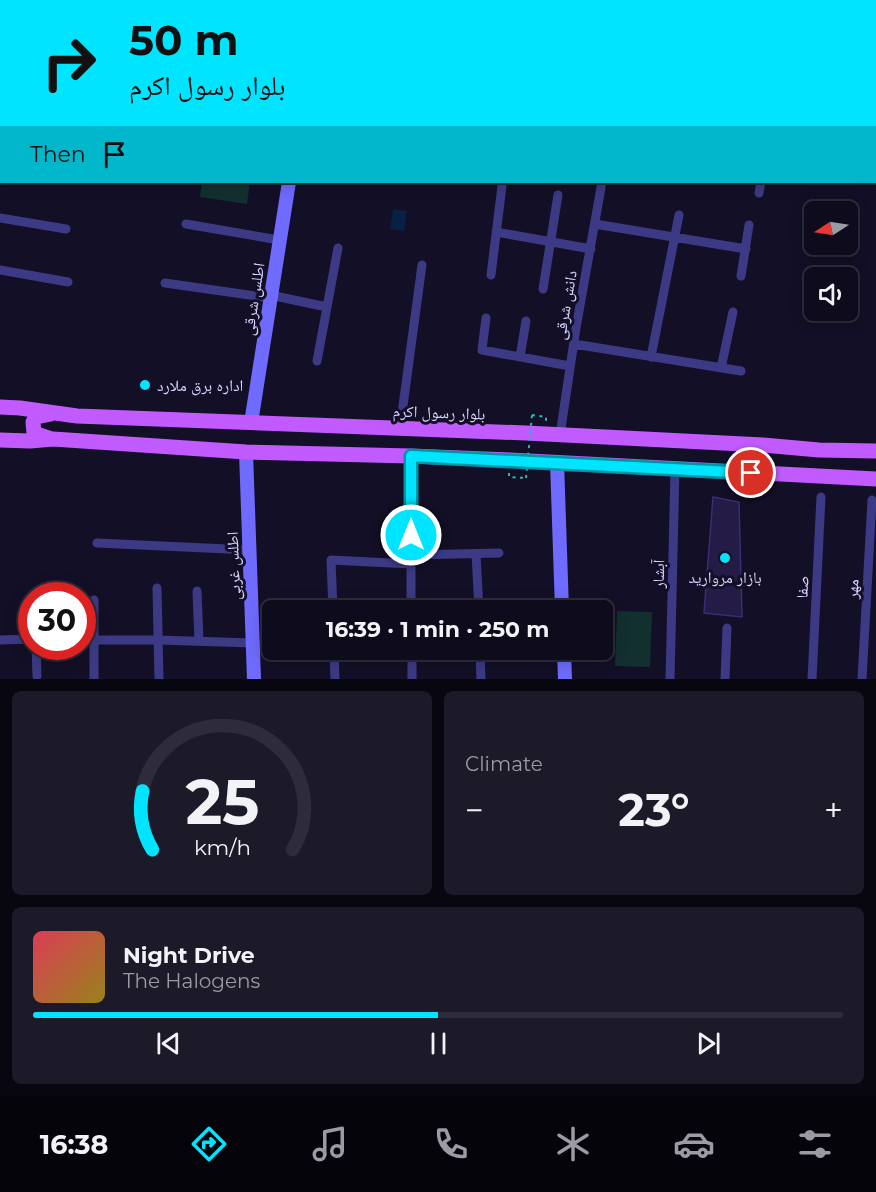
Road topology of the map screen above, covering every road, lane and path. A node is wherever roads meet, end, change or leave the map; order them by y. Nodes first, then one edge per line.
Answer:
1 (289, 183) edge
2 (602, 183) edge
3 (761, 183) edge
4 (502, 186) dead end
5 (759, 193) dead end
6 (558, 195) dead end
7 (679, 215) dead end
8 (0, 218) edge
9 (186, 224) dead end
10 (595, 224) junction
11 (749, 225) dead end
12 (66, 230) dead end
13 (496, 232) junction
14 (676, 237) junction
15 (279, 240) junction
16 (550, 242) junction
17 (338, 248) dead end
18 (591, 249) junction
19 (746, 249) junction
20 (422, 265) dead end
21 (0, 270) edge
22 (491, 275) dead end
23 (741, 276) dead end
24 (68, 282) dead end
25 (165, 283) dead end
26 (543, 289) dead end
27 (270, 296) junction
28 (327, 307) junction
29 (733, 312) dead end
30 (486, 318) dead end
31 (526, 321) dead end
32 (574, 344) junction
33 (520, 357) junction
34 (651, 357) junction
35 (317, 361) dead end
36 (570, 366) junction
37 (721, 368) junction
38 (741, 371) dead end
39 (0, 407) edge
40 (57, 413) junction
41 (546, 417) dead end
42 (251, 423) junction
43 (400, 428) junction
44 (560, 435) junction
45 (52, 439) junction
46 (0, 440) edge
47 (762, 445) junction
48 (819, 450) junction
49 (876, 451) edge
50 (246, 452) junction
51 (411, 456) junction
52 (557, 462) junction
53 (675, 469) junction
54 (751, 473) junction
55 (509, 477) dead end
56 (824, 477) junction
57 (876, 479) edge
58 (821, 497) dead end
59 (872, 500) dead end
60 (98, 543) dead end
61 (249, 550) junction
62 (499, 553) dead end
63 (476, 554) junction
64 (411, 559) junction
65 (158, 588) dead end
66 (196, 591) dead end
67 (333, 600) edge
68 (411, 600) edge
69 (478, 600) edge
70 (562, 600) edge
71 (727, 628) dead end
72 (18, 639) edge
73 (0, 640) edge
74 (96, 640) edge
75 (158, 640) junction
76 (199, 641) junction
77 (253, 643) junction
78 (36, 660) edge
79 (94, 660) edge
80 (334, 660) edge
81 (411, 660) edge
82 (481, 660) edge
83 (564, 660) edge
84 (37, 676) dead end
85 (94, 679) edge
86 (159, 679) edge
87 (254, 679) edge
88 (335, 679) edge
89 (412, 679) edge
90 (482, 679) edge
91 (565, 679) edge
92 (670, 679) edge
93 (725, 679) edge
94 (812, 679) edge
95 (862, 679) edge

1 - 15 street, اطلس شرقی
2 - 10 street, دانش شرقی
3 - 5 street
4 - 13 street
6 - 16 street
7 - 14 street
8 - 12 street
9 - 15 street
10 - 14 street
10 - 18 street, دانش شرقی
11 - 19 street
13 - 16 street
13 - 22 street
14 - 19 street
14 - 34 street
15 - 27 street, اطلس شرقی
16 - 18 street
16 - 26 street
17 - 28 street
18 - 32 street, دانش شرقی
19 - 23 street
20 - 43 street
21 - 24 street
25 - 27 street
27 - 28 street
27 - 42 street, اطلس شرقی
28 - 35 street
29 - 37 street
30 - 33 street
31 - 33 street
32 - 34 street
32 - 36 street, دانش شرقی
33 - 36 street
34 - 37 street
36 - 44 street, دانش شرقی
37 - 38 street
39 - 40 main road, بلوار رسول اکرم
40 - 42 main road, بلوار رسول اکرم
40 - 45 main road
41 - 55 path, bridge
42 - 43 main road, بلوار رسول اکرم
43 - 44 main road, بلوار رسول اکرم
44 - 47 main road, بلوار رسول اکرم
45 - 46 main road
45 - 50 main road
47 - 48 main road, بلوار رسول اکرم
47 - 54 main road
48 - 49 main road, بلوار رسول اکرم
48 - 56 main road
50 - 51 main road
50 - 61 street, اطلس غربی
51 - 52 main road
51 - 64 street
52 - 53 main road
52 - 70 street
53 - 54 main road
53 - 92 street, آبشار
54 - 56 main road
56 - 57 main road
58 - 94 street, صفا
59 - 95 street, مهر
60 - 61 street
61 - 77 street, اطلس غربی
62 - 63 street
63 - 64 street
63 - 69 street
64 - 67 street
64 - 68 street
65 - 75 street
66 - 76 street
71 - 93 street
72 - 73 street
74 - 75 street
75 - 76 street
75 - 86 street
76 - 77 street
77 - 87 street, اطلس غربی
78 - 84 street
79 - 85 street
80 - 88 street
81 - 89 street
82 - 90 street
83 - 91 street

